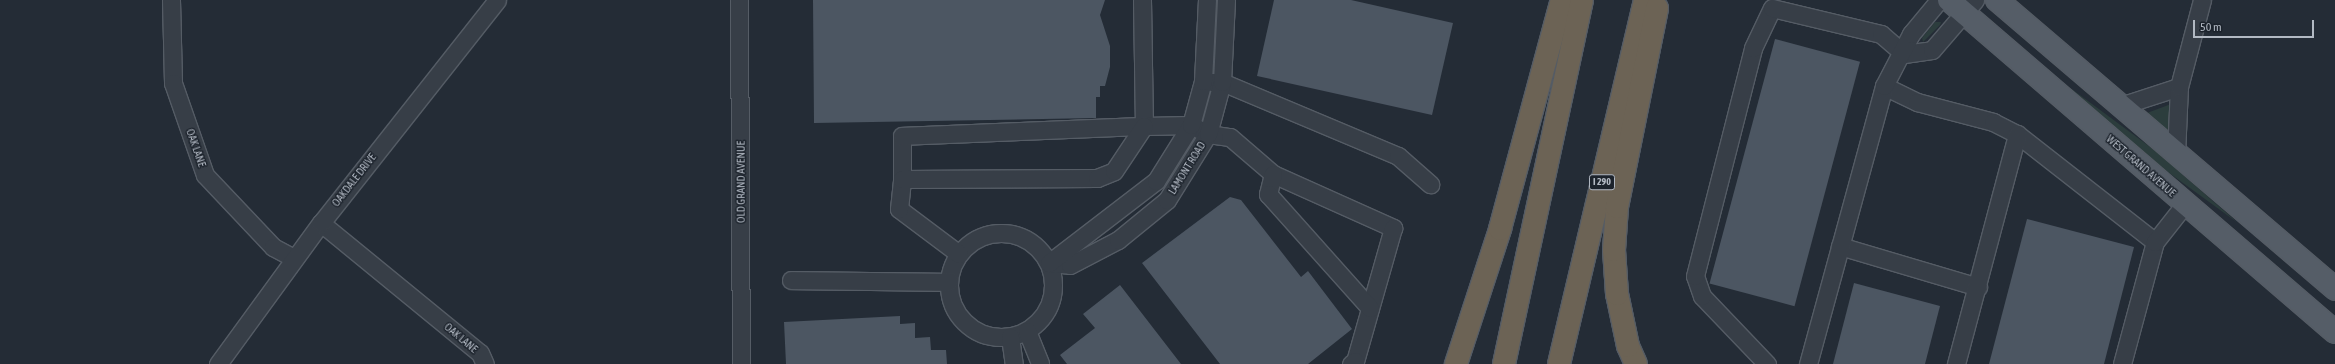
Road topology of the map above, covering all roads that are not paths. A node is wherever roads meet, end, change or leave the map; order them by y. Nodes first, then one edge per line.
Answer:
1 (171, 0) edge
2 (496, 0) edge
3 (739, 0) edge
4 (1142, 0) edge
5 (1207, 0) edge
6 (1226, 0) edge
7 (1562, 0) edge
8 (1582, 0) edge
9 (1645, 0) edge
10 (1658, 0) edge
11 (1939, 0) edge
12 (1997, 0) edge
13 (2202, 0) edge
14 (1963, 4) edge
15 (1904, 54) junction
16 (1203, 81) junction
17 (1222, 82) junction
18 (1884, 86) junction
19 (2179, 87) junction
20 (2120, 106) junction
21 (1144, 126) junction
22 (1191, 126) junction
23 (1208, 134) junction
24 (2017, 134) junction
25 (2176, 155) junction
26 (1273, 174) junction
27 (902, 179) junction
28 (1430, 184) dead end
29 (2186, 204) junction
30 (1104, 222) junction
31 (321, 223) junction
32 (1118, 240) junction
33 (2155, 242) junction
34 (1840, 246) junction
35 (959, 254) junction
36 (294, 258) junction
37 (1049, 263) junction
38 (791, 280) dead end
39 (949, 282) junction
40 (1978, 287) junction
41 (2335, 289) edge
42 (1370, 308) junction
43 (1027, 331) junction
44 (2335, 332) edge
45 (1010, 337) junction
46 (218, 364) edge
47 (485, 364) edge
48 (741, 364) edge
49 (1014, 364) edge
50 (1040, 364) edge
51 (1351, 364) edge
52 (1456, 364) edge
53 (1504, 364) edge
54 (1559, 364) edge
55 (1636, 364) edge
56 (1767, 364) edge
57 (1808, 364) edge
58 (1956, 364) edge
59 (2122, 364) edge

1 - 36 street, OAK LANE
2 - 31 street, OAKDALE DRIVE
3 - 48 street, OLD GRAND AVENUE
4 - 21 street
5 - 16 street, LAMONT ROAD
6 - 17 street, LAMONT ROAD
7 - 52 highway
8 - 53 highway
9 - 54 highway, I 290
10 - 55 highway
11 - 15 street
12 - 20 main road
13 - 19 street
14 - 15 street
14 - 29 main road, WEST GRAND AVENUE
15 - 18 street
15 - 56 street
16 - 17 street
16 - 22 street, LAMONT ROAD
17 - 23 street, LAMONT ROAD
17 - 28 street
18 - 24 street
18 - 34 street
19 - 20 street
19 - 25 street
20 - 25 main road
21 - 22 street
21 - 27 street
21 - 27 street
22 - 23 street
22 - 30 street, LAMONT ROAD
23 - 26 street
23 - 32 street, LAMONT ROAD
24 - 33 street
24 - 40 street
25 - 41 main road
26 - 42 street
26 - 42 street
27 - 35 street
29 - 33 street
29 - 44 main road, WEST GRAND AVENUE
30 - 32 street
30 - 37 street, LAMONT ROAD
31 - 36 street, OAKDALE DRIVE
31 - 47 street, OAK LANE
32 - 37 street, LAMONT ROAD
33 - 59 street
34 - 40 street
34 - 57 street
35 - 37 street
35 - 39 street
36 - 46 street, OAKDALE DRIVE
37 - 43 street
38 - 39 street
39 - 45 street
40 - 58 street
42 - 51 street
43 - 45 street
43 - 50 street
45 - 49 street

